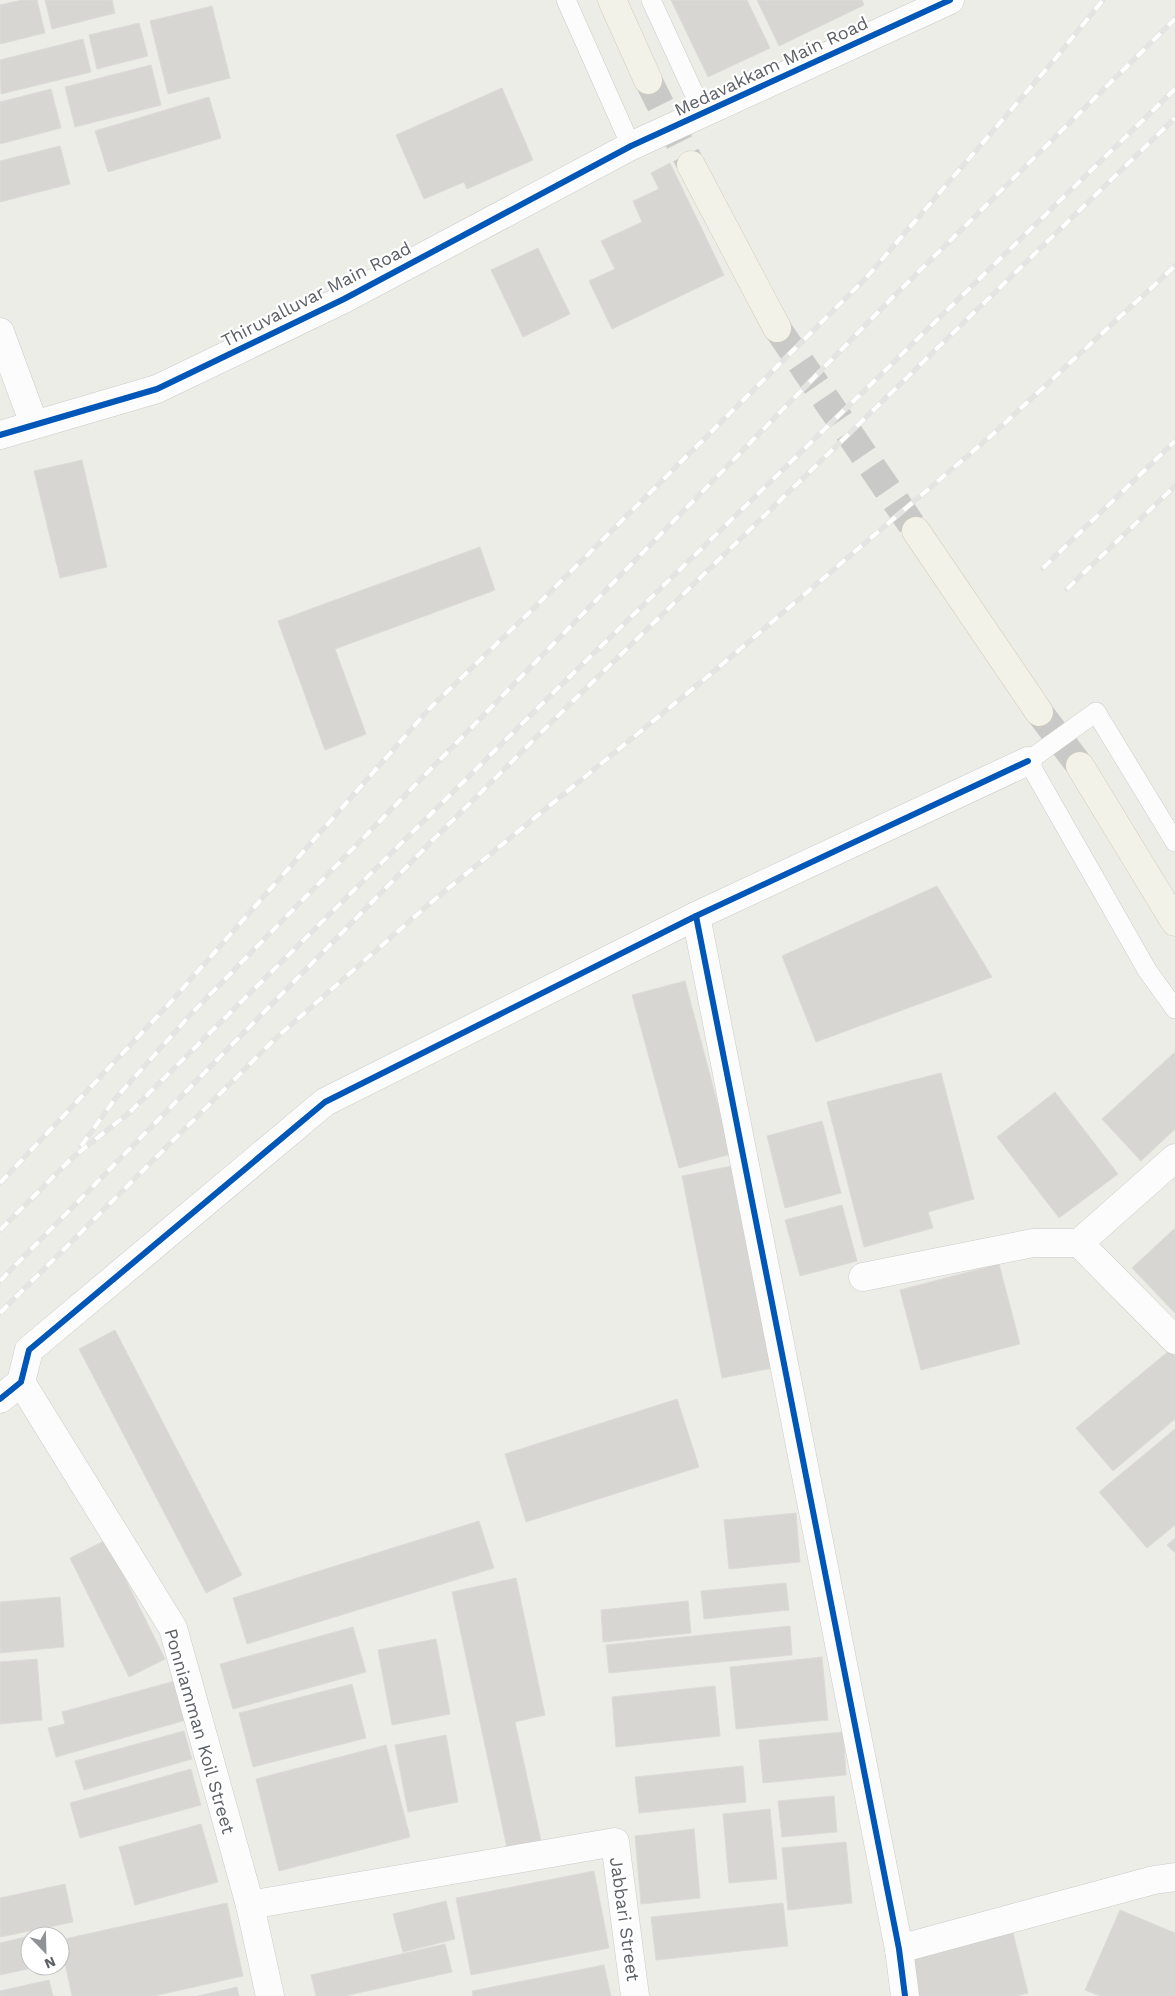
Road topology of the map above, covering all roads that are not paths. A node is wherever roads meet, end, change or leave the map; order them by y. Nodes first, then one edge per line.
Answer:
1 (566, 0) edge
2 (612, 0) edge
3 (651, 0) edge
4 (950, 0) edge
5 (648, 80) tunnel mouth
6 (703, 113) junction
7 (631, 146) junction
8 (690, 165) tunnel mouth
9 (778, 328) tunnel mouth
10 (0, 332) edge
11 (34, 424) junction
12 (0, 435) edge
13 (916, 531) tunnel mouth
14 (1040, 712) tunnel mouth
15 (1028, 761) junction
16 (1080, 766) tunnel mouth
17 (1175, 842) edge
18 (696, 916) junction
19 (1175, 922) edge
20 (1175, 1009) edge
21 (1175, 1158) edge
22 (1079, 1243) junction
23 (863, 1277) dead end
24 (1175, 1340) edge
25 (21, 1382) junction
26 (0, 1399) edge
27 (1175, 1877) edge
28 (250, 1905) junction
29 (899, 1949) junction
30 (270, 1996) edge
31 (635, 1996) edge
32 (905, 1996) edge

1 - 7 lane
2 - 5 main road
3 - 6 lane
4 - 6 street, Medavakkam Main Road
6 - 7 street, Medavakkam Main Road
7 - 11 street, Thiruvalluvar Main Road
8 - 9 main road
10 - 11 street
11 - 12 street, Thiruvalluvar Main Road
13 - 14 main road
15 - 17 lane
15 - 18 street
15 - 20 lane
16 - 19 main road
18 - 25 street
18 - 29 street
21 - 22 street
22 - 23 street
22 - 24 street
25 - 26 street
25 - 28 street, Ponniamman Koil Street
27 - 29 street
28 - 30 street, Ponniamman Koil Street
28 - 31 street, Jabbari Street
29 - 32 street

